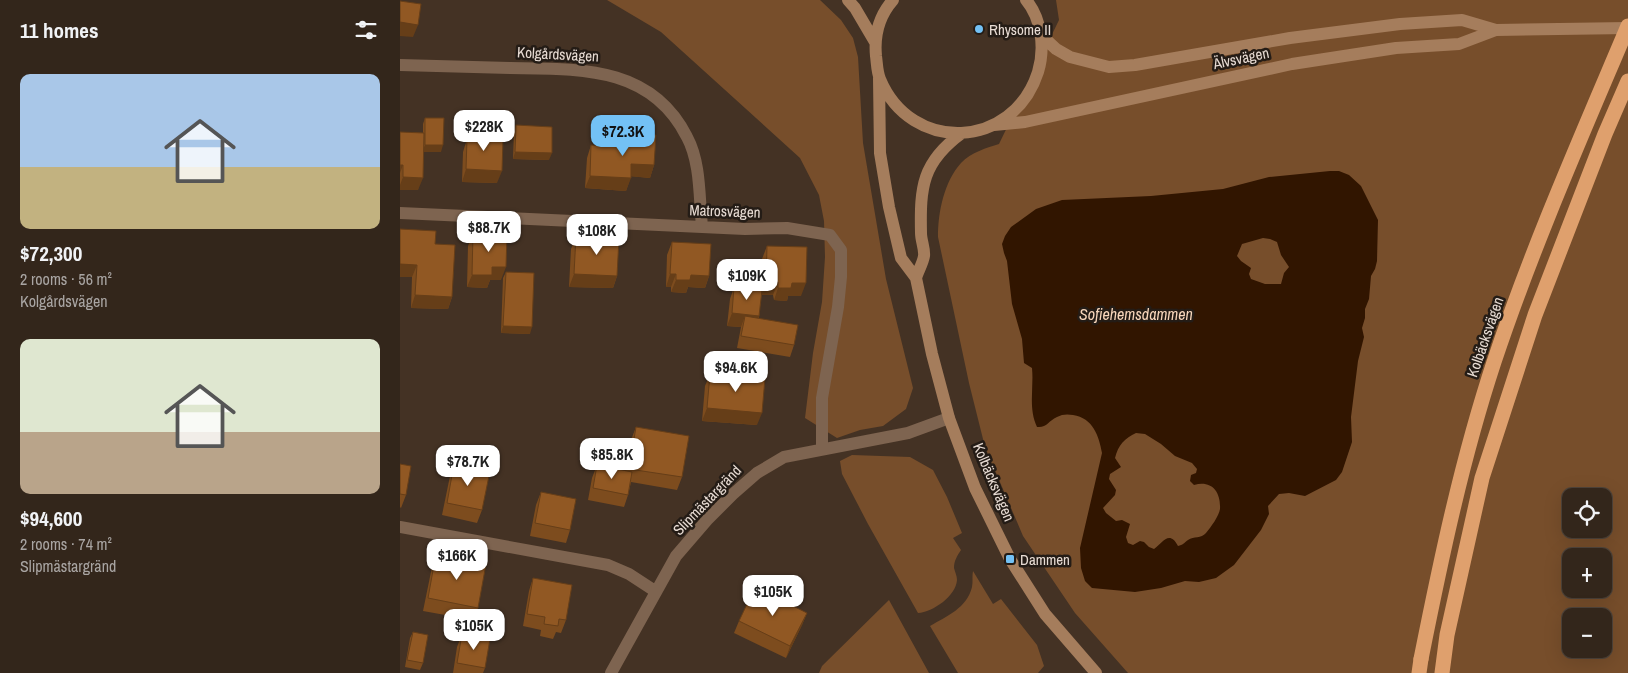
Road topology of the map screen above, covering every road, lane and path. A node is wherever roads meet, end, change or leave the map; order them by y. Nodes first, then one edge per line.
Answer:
1 (848, 0) edge
2 (892, 0) edge
3 (1028, 1) edge
4 (1628, 27) edge
5 (1496, 30) junction
6 (1041, 36) junction
7 (874, 42) junction
8 (400, 65) edge
9 (879, 78) junction
10 (1628, 81) edge
11 (994, 125) junction
12 (962, 133) junction
13 (400, 213) edge
14 (702, 226) junction
15 (916, 278) junction
16 (949, 418) junction
17 (822, 449) junction
18 (400, 527) edge
19 (655, 591) junction
20 (611, 673) edge
21 (1096, 673) edge
22 (1419, 673) edge
23 (1442, 673) edge

1 - 7 main road
2 - 7 main road
3 - 6 main road
4 - 5 main road, Älvsvägen
4 - 22 highway, Kolbäcksvägen, bridge
5 - 6 main road, Älvsvägen
5 - 11 main road, Älvsvägen
6 - 11 main road
7 - 9 main road
8 - 14 street, Kolgårdsvägen
9 - 12 main road
9 - 15 main road, Kolbäcksvägen
10 - 23 highway
11 - 12 main road
12 - 15 main road
13 - 14 street, Matrosvägen
14 - 17 street, Matrosvägen
15 - 16 main road, Kolbäcksvägen
16 - 17 street, Slipmästargränd
16 - 21 main road, Kolbäcksvägen
17 - 19 street, Slipmästargränd
18 - 19 street
19 - 20 street, Slipmästargränd

